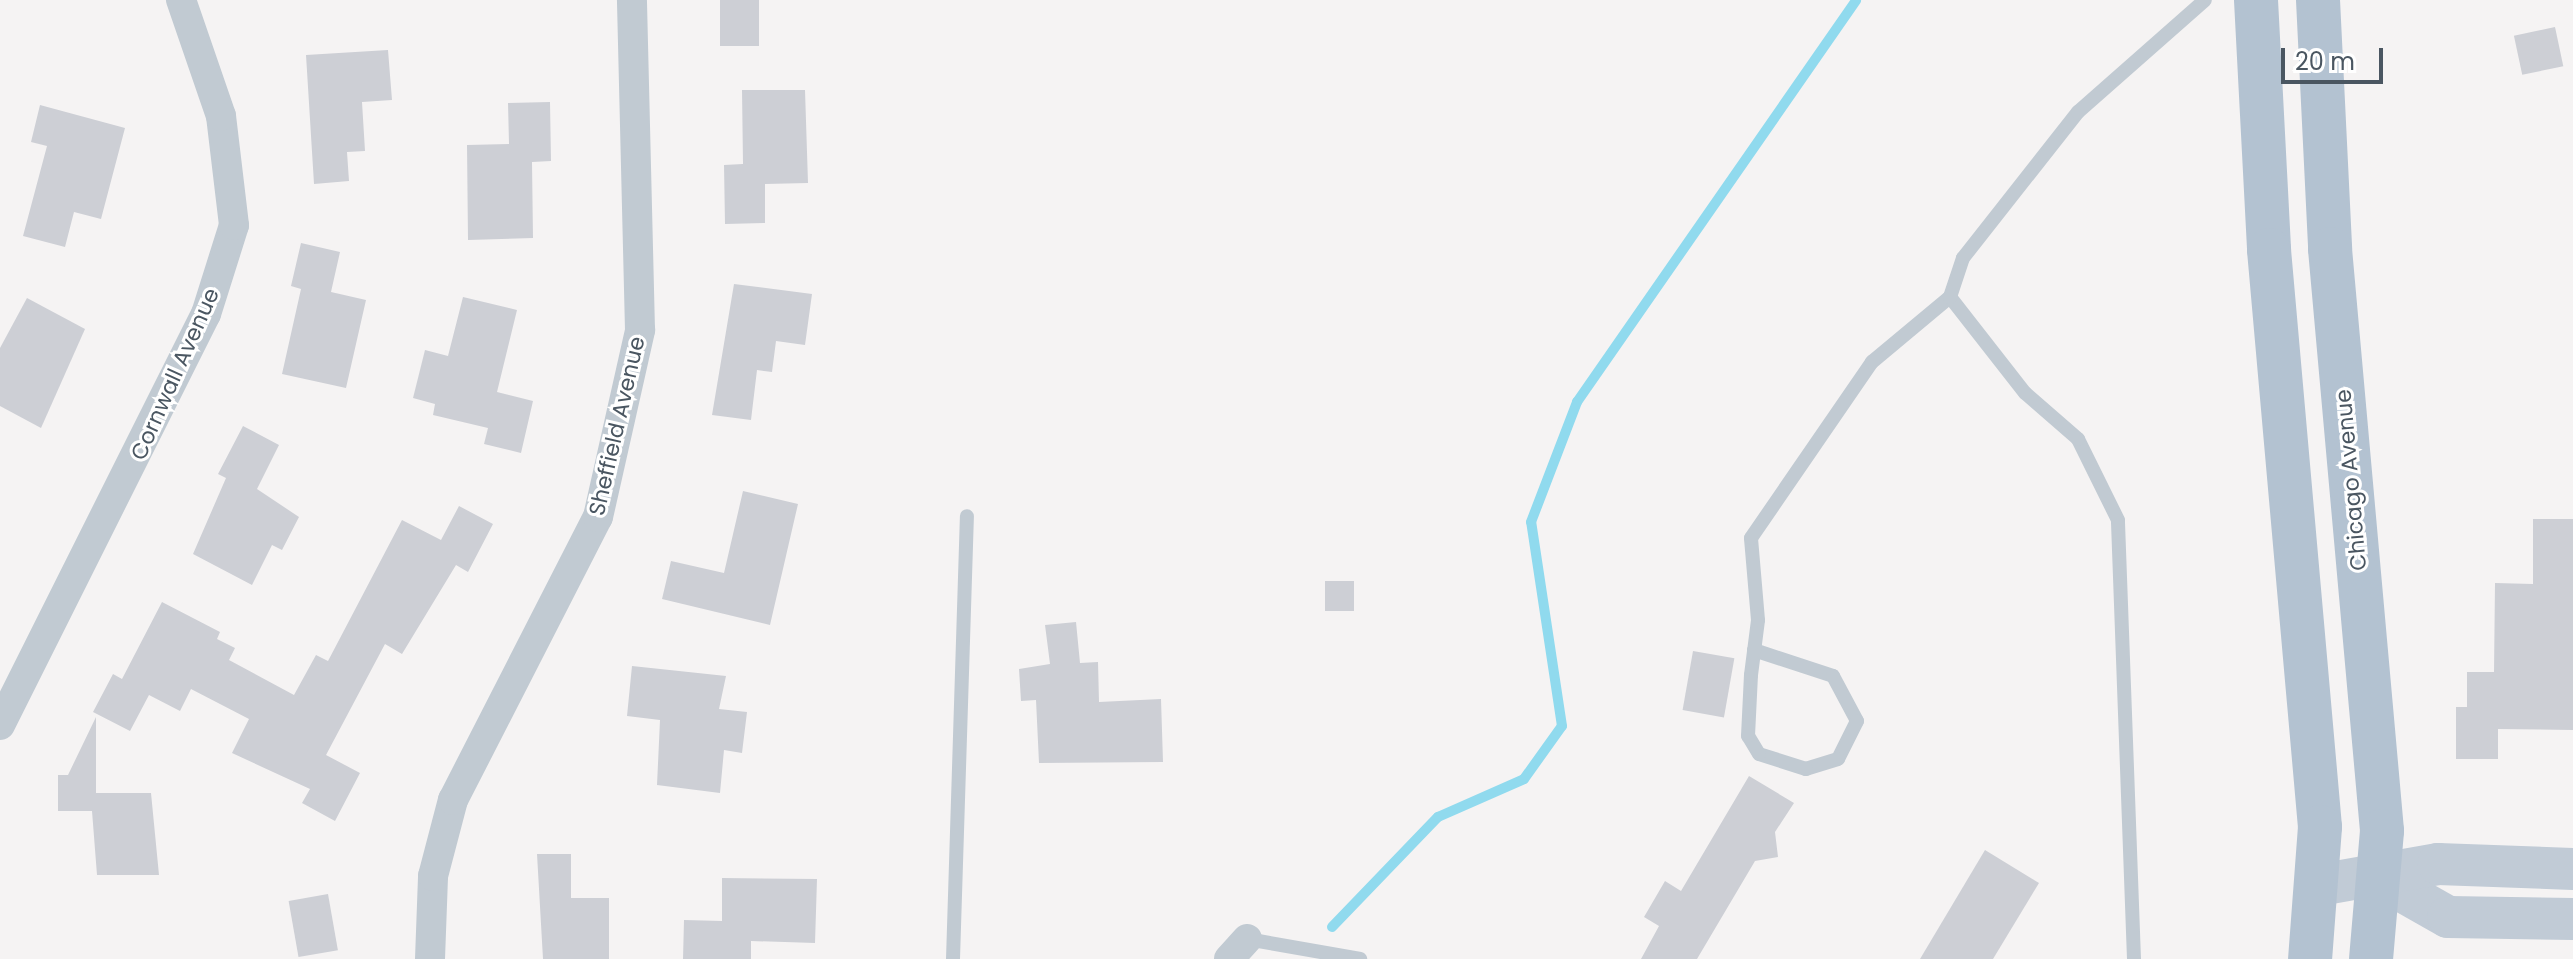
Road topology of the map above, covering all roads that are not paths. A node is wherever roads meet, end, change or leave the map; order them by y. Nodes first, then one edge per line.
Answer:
1 (181, 0) edge
2 (632, 0) edge
3 (2205, 0) edge
4 (2256, 0) edge
5 (2318, 0) edge
6 (1950, 297) junction
7 (967, 516) dead end
8 (1754, 650) junction
9 (0, 725) edge
10 (2573, 869) edge
11 (2379, 878) junction
12 (2319, 885) junction
13 (2573, 919) edge
14 (1238, 949) edge
15 (430, 959) edge
16 (953, 959) edge
17 (1360, 959) edge
18 (2134, 959) edge
19 (2310, 959) edge
20 (2371, 959) edge

1 - 9 street, Cornwall Avenue
2 - 15 street, Sheffield Avenue
3 - 6 lane
4 - 12 main road
5 - 11 main road, Chicago Avenue
6 - 8 lane
6 - 18 lane
7 - 16 lane
8 - 8 lane
10 - 11 street
11 - 12 street
11 - 13 street
11 - 20 main road, Chicago Avenue
12 - 19 main road
14 - 17 lane

